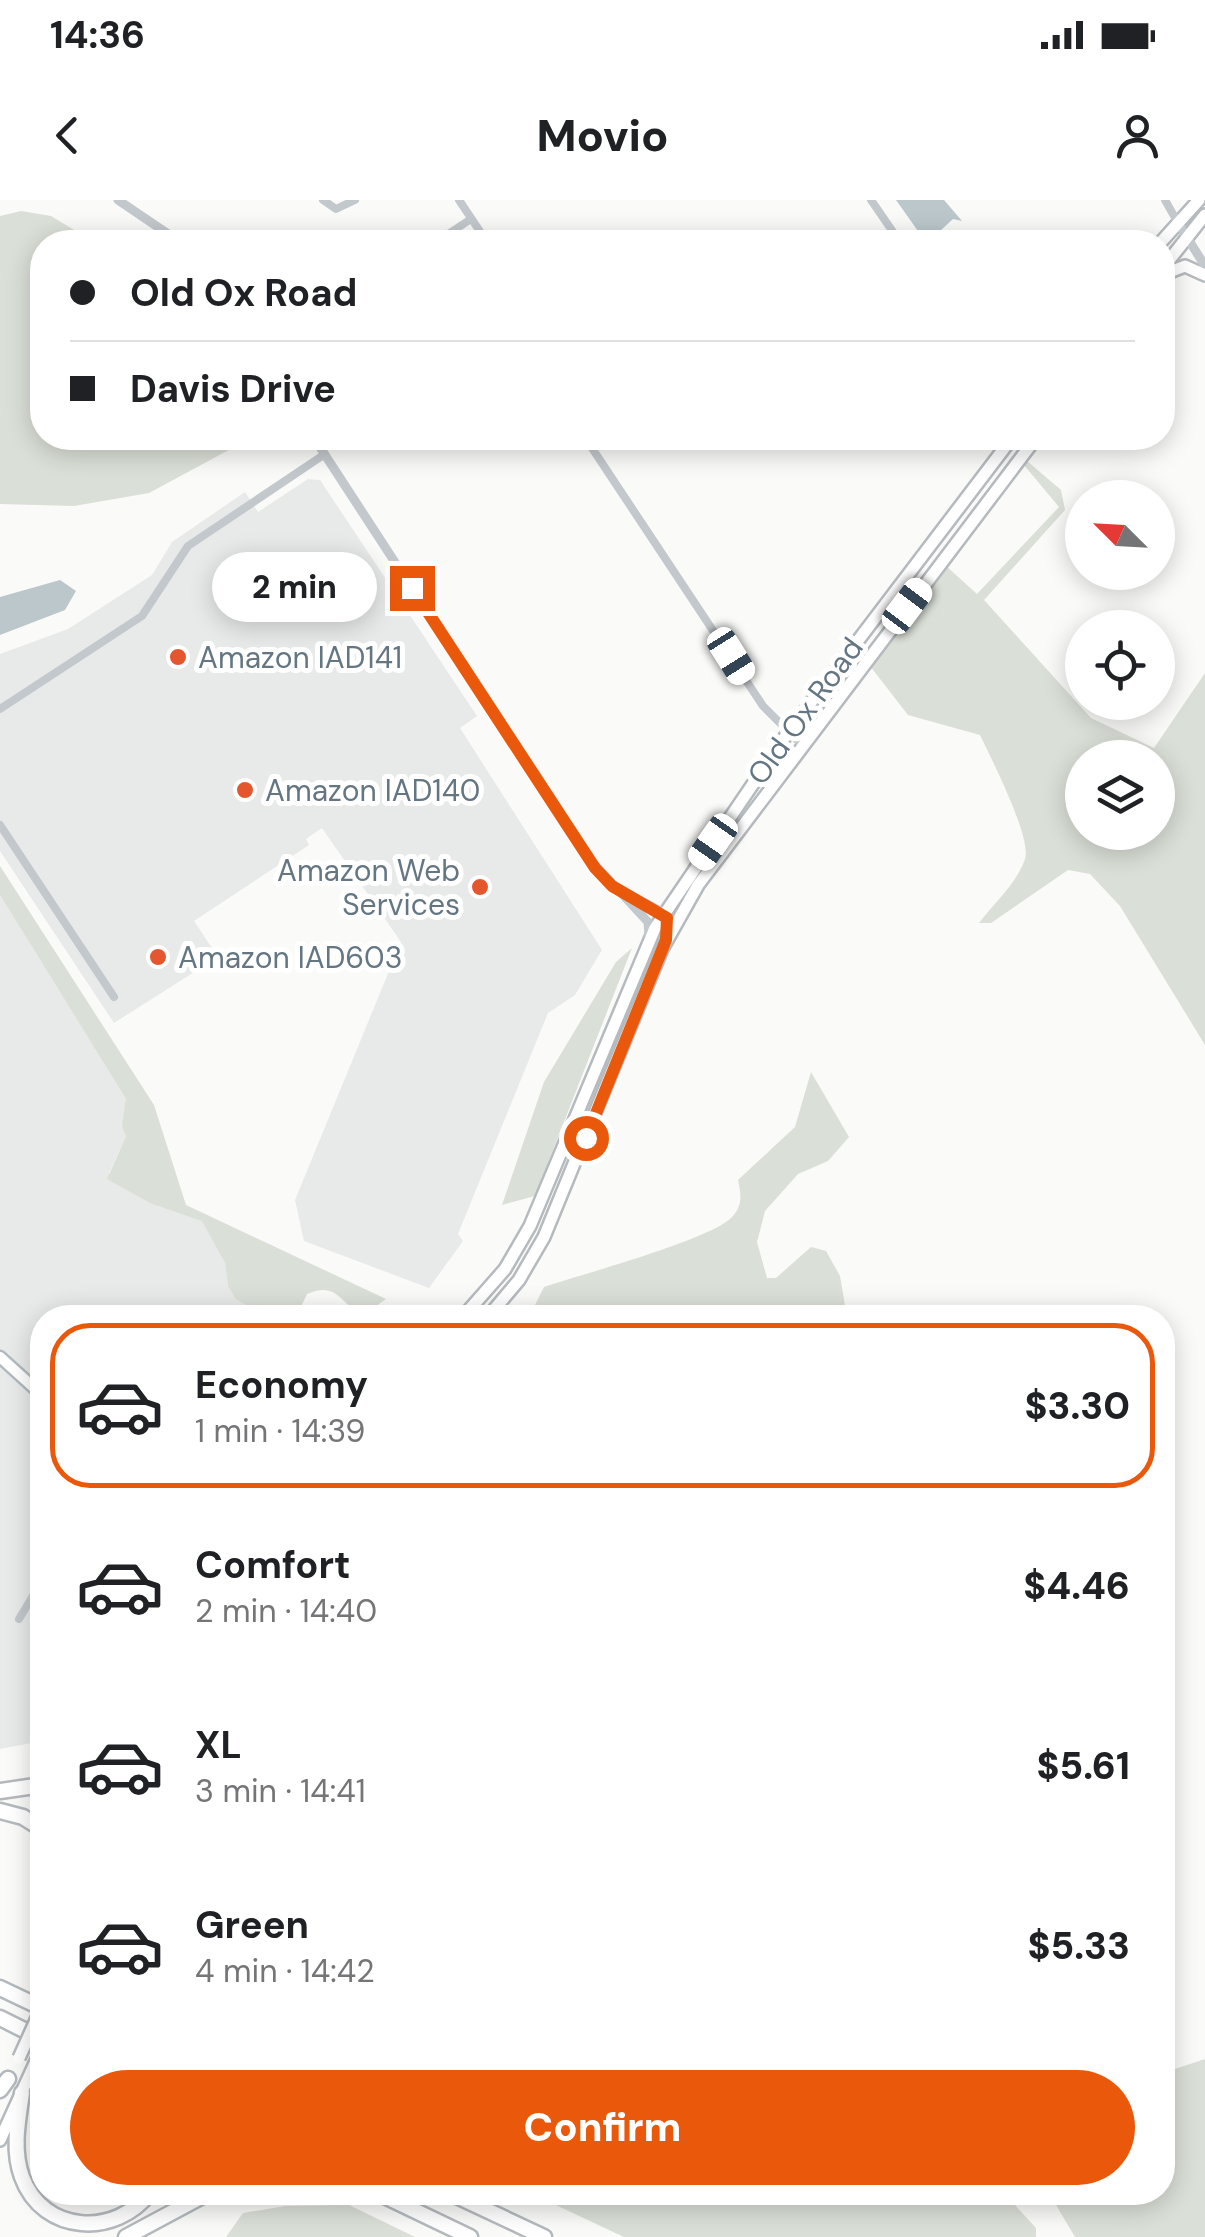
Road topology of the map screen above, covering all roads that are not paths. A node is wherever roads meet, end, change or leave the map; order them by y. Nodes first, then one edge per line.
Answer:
1 (118, 200) edge
2 (323, 200) edge
3 (355, 200) edge
4 (459, 200) edge
5 (871, 200) edge
6 (1165, 200) edge
7 (1199, 200) edge
8 (1205, 215) edge
9 (472, 219) junction
10 (1178, 222) junction
11 (162, 230) edge
12 (455, 230) edge
13 (479, 230) edge
14 (892, 230) edge
15 (1172, 230) edge
16 (1186, 236) junction
17 (1175, 252) edge
18 (1205, 266) edge
19 (1175, 269) edge
20 (1205, 275) edge
21 (322, 450) edge
22 (593, 450) edge
23 (1003, 450) edge
24 (1024, 450) edge
25 (325, 454) junction
26 (0, 709) edge
27 (787, 734) junction
28 (800, 744) junction
29 (0, 825) edge
30 (612, 886) junction
31 (664, 914) junction
32 (648, 939) junction
33 (666, 940) junction
34 (114, 997) dead end
35 (473, 1305) edge
36 (498, 1305) edge
37 (0, 1358) edge
38 (30, 1384) edge
39 (30, 1600) edge
40 (19, 1618) dead end
41 (30, 1787) edge
42 (0, 1791) edge
43 (0, 1812) edge
44 (30, 1821) edge
45 (0, 1988) edge
46 (30, 2002) edge
47 (0, 2018) edge
48 (30, 2033) edge
49 (30, 2034) edge
50 (30, 2076) edge
51 (3, 2088) edge
52 (22, 2093) junction
53 (0, 2140) edge
54 (30, 2195) edge
55 (40, 2205) edge
56 (138, 2205) edge
57 (186, 2205) edge
58 (402, 2205) edge
59 (476, 2205) edge
60 (126, 2237) edge
61 (470, 2237) edge
62 (544, 2237) edge

1 - 11 street
2 - 3 street
4 - 9 street
5 - 14 street
6 - 10 street
7 - 10 main road
8 - 16 main road
9 - 12 street
9 - 13 street
10 - 15 main road
10 - 16 street
16 - 17 main road
16 - 18 street
19 - 20 main road
21 - 25 street
22 - 27 street
23 - 27 main road, Old Ox Road
24 - 28 main road, Old Ox Road
25 - 26 street
25 - 30 street
27 - 28 street
27 - 31 main road, Old Ox Road
28 - 33 main road, Old Ox Road
29 - 34 street
30 - 31 street
30 - 32 street
31 - 32 main road, Old Ox Road
31 - 33 main road
32 - 35 main road, Old Ox Road
33 - 36 main road, Old Ox Road
37 - 38 main road
39 - 40 street
41 - 42 highway
43 - 44 highway
45 - 46 highway
47 - 48 highway
49 - 51 main road, bridge
50 - 52 main road
52 - 53 main road
52 - 54 highway
55 - 56 highway
57 - 60 highway
58 - 61 highway
59 - 62 highway

